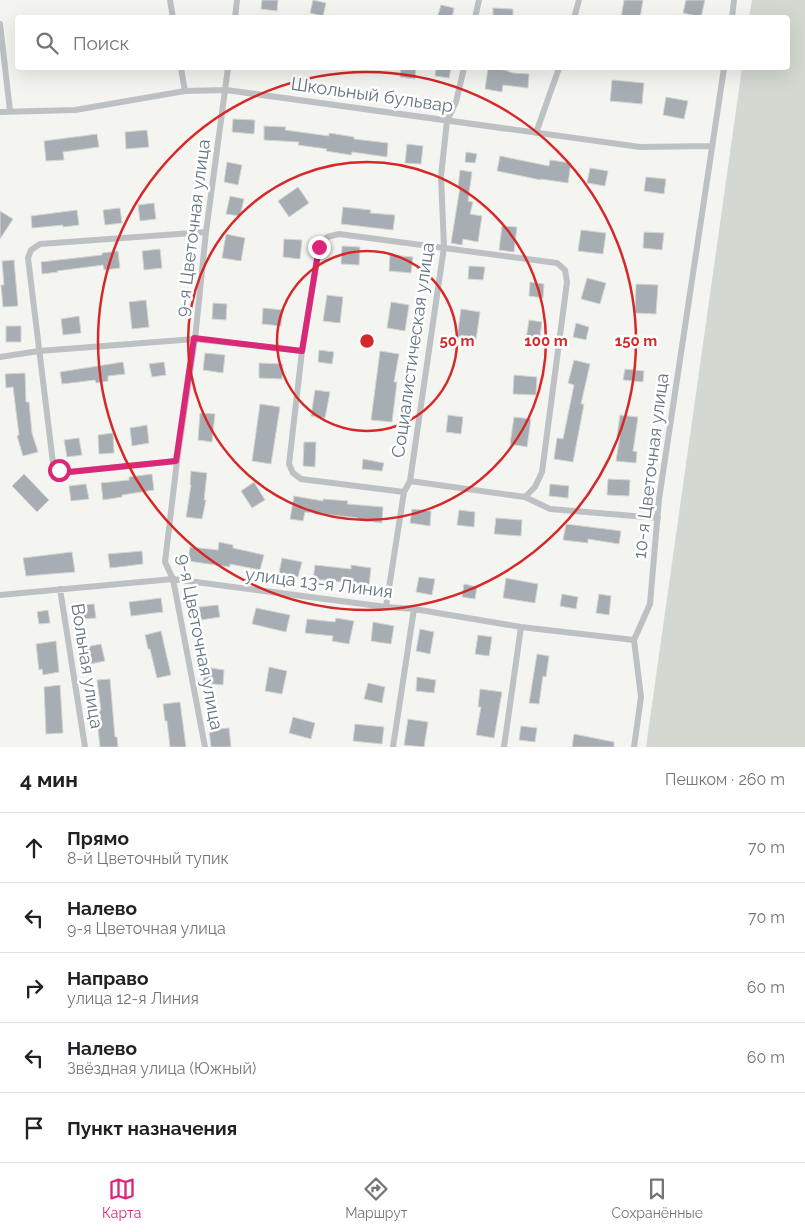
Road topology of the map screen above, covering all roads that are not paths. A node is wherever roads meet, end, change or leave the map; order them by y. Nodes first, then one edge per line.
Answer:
1 (170, 0) edge
2 (237, 0) edge
3 (479, 0) edge
4 (579, 0) edge
5 (734, 0) edge
6 (172, 15) edge
7 (235, 15) edge
8 (476, 15) edge
9 (575, 15) edge
10 (732, 15) edge
11 (0, 24) edge
12 (181, 70) edge
13 (228, 70) edge
14 (464, 70) edge
15 (558, 70) edge
16 (724, 70) edge
17 (226, 90) junction
18 (185, 91) junction
19 (10, 111) junction
20 (0, 112) edge
21 (447, 121) junction
22 (536, 133) junction
23 (711, 146) junction
24 (206, 232) junction
25 (444, 247) junction
26 (194, 338) junction
27 (39, 351) junction
28 (302, 351) junction
29 (0, 357) edge
30 (176, 461) junction
31 (410, 481) junction
32 (404, 492) junction
33 (525, 497) junction
34 (658, 518) junction
35 (173, 579) junction
36 (60, 589) junction
37 (0, 595) edge
38 (386, 607) junction
39 (414, 609) junction
40 (522, 627) junction
41 (634, 640) junction
42 (85, 747) edge
43 (205, 747) edge
44 (393, 747) edge
45 (504, 747) edge
46 (634, 747) edge

1 - 6 lane
2 - 7 lane
3 - 8 lane
4 - 9 lane
5 - 10 lane
11 - 19 lane
12 - 18 lane
13 - 17 lane, 9-я Цветочная улица
14 - 21 lane, Социалистическая улица
15 - 22 lane
16 - 23 lane, 10-я Цветочная улица
17 - 18 lane, Школьный бульвар
17 - 21 lane, Школьный бульвар
17 - 24 lane, 9-я Цветочная улица
18 - 19 lane, Школьный бульвар
19 - 20 lane, Школьный бульвар
21 - 22 lane, Школьный бульвар
21 - 25 lane, Социалистическая улица
22 - 23 lane, Школьный бульвар
23 - 34 lane, 10-я Цветочная улица
24 - 26 lane, 9-я Цветочная улица
24 - 27 lane
25 - 28 lane
25 - 31 lane, Социалистическая улица
25 - 33 lane
26 - 27 lane
26 - 28 lane
26 - 30 lane, 9-я Цветочная улица
27 - 29 lane
27 - 30 lane
28 - 32 lane
30 - 35 lane, 9-я Цветочная улица
31 - 32 lane, Социалистическая улица
31 - 33 lane
32 - 38 lane, Социалистическая улица
33 - 34 lane
34 - 41 lane, 10-я Цветочная улица
35 - 36 lane, улица 13-я Линия
35 - 38 lane, улица 13-я Линия
35 - 43 lane, 9-я Цветочная улица
36 - 37 lane, улица 13-я Линия
36 - 42 lane, Вольная улица
38 - 39 lane, улица 13-я Линия
39 - 40 lane, улица 13-я Линия
39 - 44 lane
40 - 41 lane, улица 13-я Линия
40 - 45 lane
41 - 46 lane

